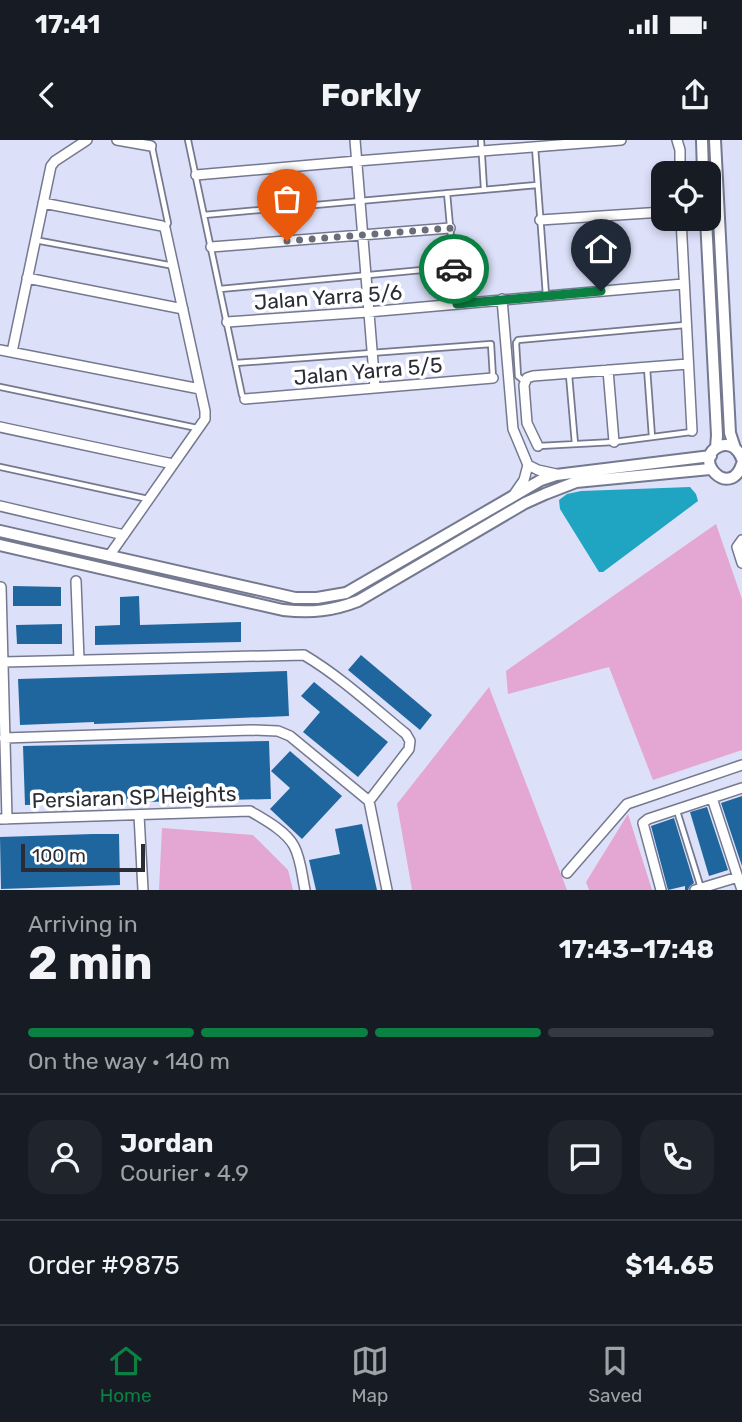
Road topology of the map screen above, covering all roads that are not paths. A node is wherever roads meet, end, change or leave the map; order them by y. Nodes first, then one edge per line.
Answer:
1 (87, 140) edge
2 (117, 140) edge
3 (188, 140) edge
4 (355, 140) edge
5 (481, 140) edge
6 (621, 140) edge
7 (677, 140) edge
8 (702, 140) edge
9 (715, 140) edge
10 (151, 146) joint
11 (535, 147) junction
12 (481, 151) junction
13 (357, 160) junction
14 (680, 161) edge
15 (703, 161) edge
16 (196, 175) junction
17 (537, 184) junction
18 (484, 189) junction
19 (447, 192) junction
20 (360, 200) junction
21 (43, 203) junction
22 (651, 213) edge
23 (204, 215) junction
24 (540, 220) junction
25 (165, 228) junction
26 (450, 228) junction
27 (681, 231) edge
28 (706, 231) edge
29 (362, 235) junction
30 (35, 240) junction
31 (211, 247) junction
32 (174, 266) junction
33 (454, 267) junction
34 (365, 275) junction
35 (27, 278) junction
36 (683, 284) junction
37 (220, 289) junction
38 (546, 296) junction
39 (502, 299) junction
40 (457, 304) junction
41 (183, 309) junction
42 (368, 312) junction
43 (227, 322) junction
44 (685, 325) junction
45 (0, 350) edge
46 (12, 352) junction
47 (372, 353) junction
48 (236, 363) junction
49 (688, 364) junction
50 (647, 367) junction
51 (608, 370) junction
52 (569, 373) junction
53 (493, 378) joint
54 (525, 382) junction
55 (0, 387) edge
56 (375, 387) junction
57 (200, 389) junction
58 (245, 399) joint
59 (0, 428) edge
60 (198, 428) junction
61 (692, 431) joint
62 (652, 437) junction
63 (614, 442) junction
64 (575, 444) junction
65 (538, 446) joint
66 (734, 448) junction
67 (713, 452) junction
68 (742, 462) edge
69 (173, 464) junction
70 (528, 465) junction
71 (0, 467) edge
72 (710, 469) junction
73 (559, 474) junction
74 (514, 495) junction
75 (149, 500) junction
76 (0, 506) edge
77 (0, 531) edge
78 (124, 535) junction
79 (742, 540) edge
80 (0, 545) edge
81 (110, 556) junction
82 (742, 563) edge
83 (76, 581) dead end
84 (1, 587) edge
85 (79, 660) junction
86 (3, 662) junction
87 (4, 738) junction
88 (742, 765) edge
89 (742, 788) edge
90 (712, 798) junction
91 (369, 801) junction
92 (677, 810) junction
93 (139, 815) junction
94 (3, 819) edge
95 (567, 873) dead end
96 (738, 877) junction
97 (698, 889) edge
98 (143, 890) edge
99 (306, 890) edge
100 (387, 890) edge
101 (661, 890) edge
102 (742, 890) edge

1 - 21 street
2 - 10 street
3 - 16 lane
4 - 13 street
5 - 12 lane
6 - 11 street
7 - 14 street
8 - 15 street
9 - 66 street
10 - 25 lane
11 - 12 street
11 - 17 lane
12 - 13 street
12 - 18 lane
13 - 16 street
13 - 20 street
16 - 23 lane
17 - 18 lane
17 - 24 lane
18 - 19 lane
19 - 20 lane
19 - 26 lane
20 - 23 lane
20 - 29 street
21 - 25 street
21 - 30 street
22 - 24 street
23 - 31 lane
24 - 38 lane
25 - 32 street
26 - 29 street
26 - 33 lane
27 - 36 street
28 - 67 street
29 - 31 street
29 - 34 street
30 - 32 lane
30 - 35 street
31 - 37 lane
32 - 41 street
33 - 34 lane
33 - 40 lane
34 - 37 lane
34 - 42 street
35 - 41 street
35 - 46 street
36 - 38 street, Jalan Yarra 5/6
36 - 44 street
37 - 43 lane
38 - 39 street, Jalan Yarra 5/6
39 - 40 street, Jalan Yarra 5/6
39 - 70 street
40 - 42 street, Jalan Yarra 5/6
41 - 57 street
42 - 43 street, Jalan Yarra 5/6
42 - 47 street
43 - 48 lane
44 - 49 street
44 - 54 lane
45 - 46 street
46 - 57 street
47 - 48 lane
47 - 53 lane
47 - 56 street
48 - 58 lane
49 - 50 street
49 - 61 street
50 - 51 street
50 - 62 lane
51 - 52 street
51 - 63 street
52 - 54 street
52 - 64 lane
53 - 56 street, Jalan Yarra 5/5
54 - 65 street
55 - 60 lane
56 - 58 street, Jalan Yarra 5/5
57 - 60 street
59 - 69 street
60 - 69 street
61 - 62 lane
62 - 63 lane
63 - 64 lane
64 - 65 lane
66 - 67 street
66 - 68 street
67 - 72 street
67 - 73 street
68 - 72 street
69 - 75 street
70 - 73 street
70 - 74 street
71 - 75 lane
72 - 80 street
73 - 74 street
74 - 81 street
75 - 78 street
76 - 78 street
77 - 81 street
78 - 81 street
79 - 82 street
83 - 85 street
84 - 86 street
85 - 86 street
85 - 91 street
86 - 87 street
87 - 91 street
87 - 94 street
88 - 95 street
89 - 90 street
90 - 92 street
90 - 96 street
91 - 100 street
92 - 97 lane
92 - 101 street
93 - 94 street, Persiaran SP Heights
93 - 98 street
93 - 99 street, Persiaran SP Heights
96 - 97 street
96 - 102 street

